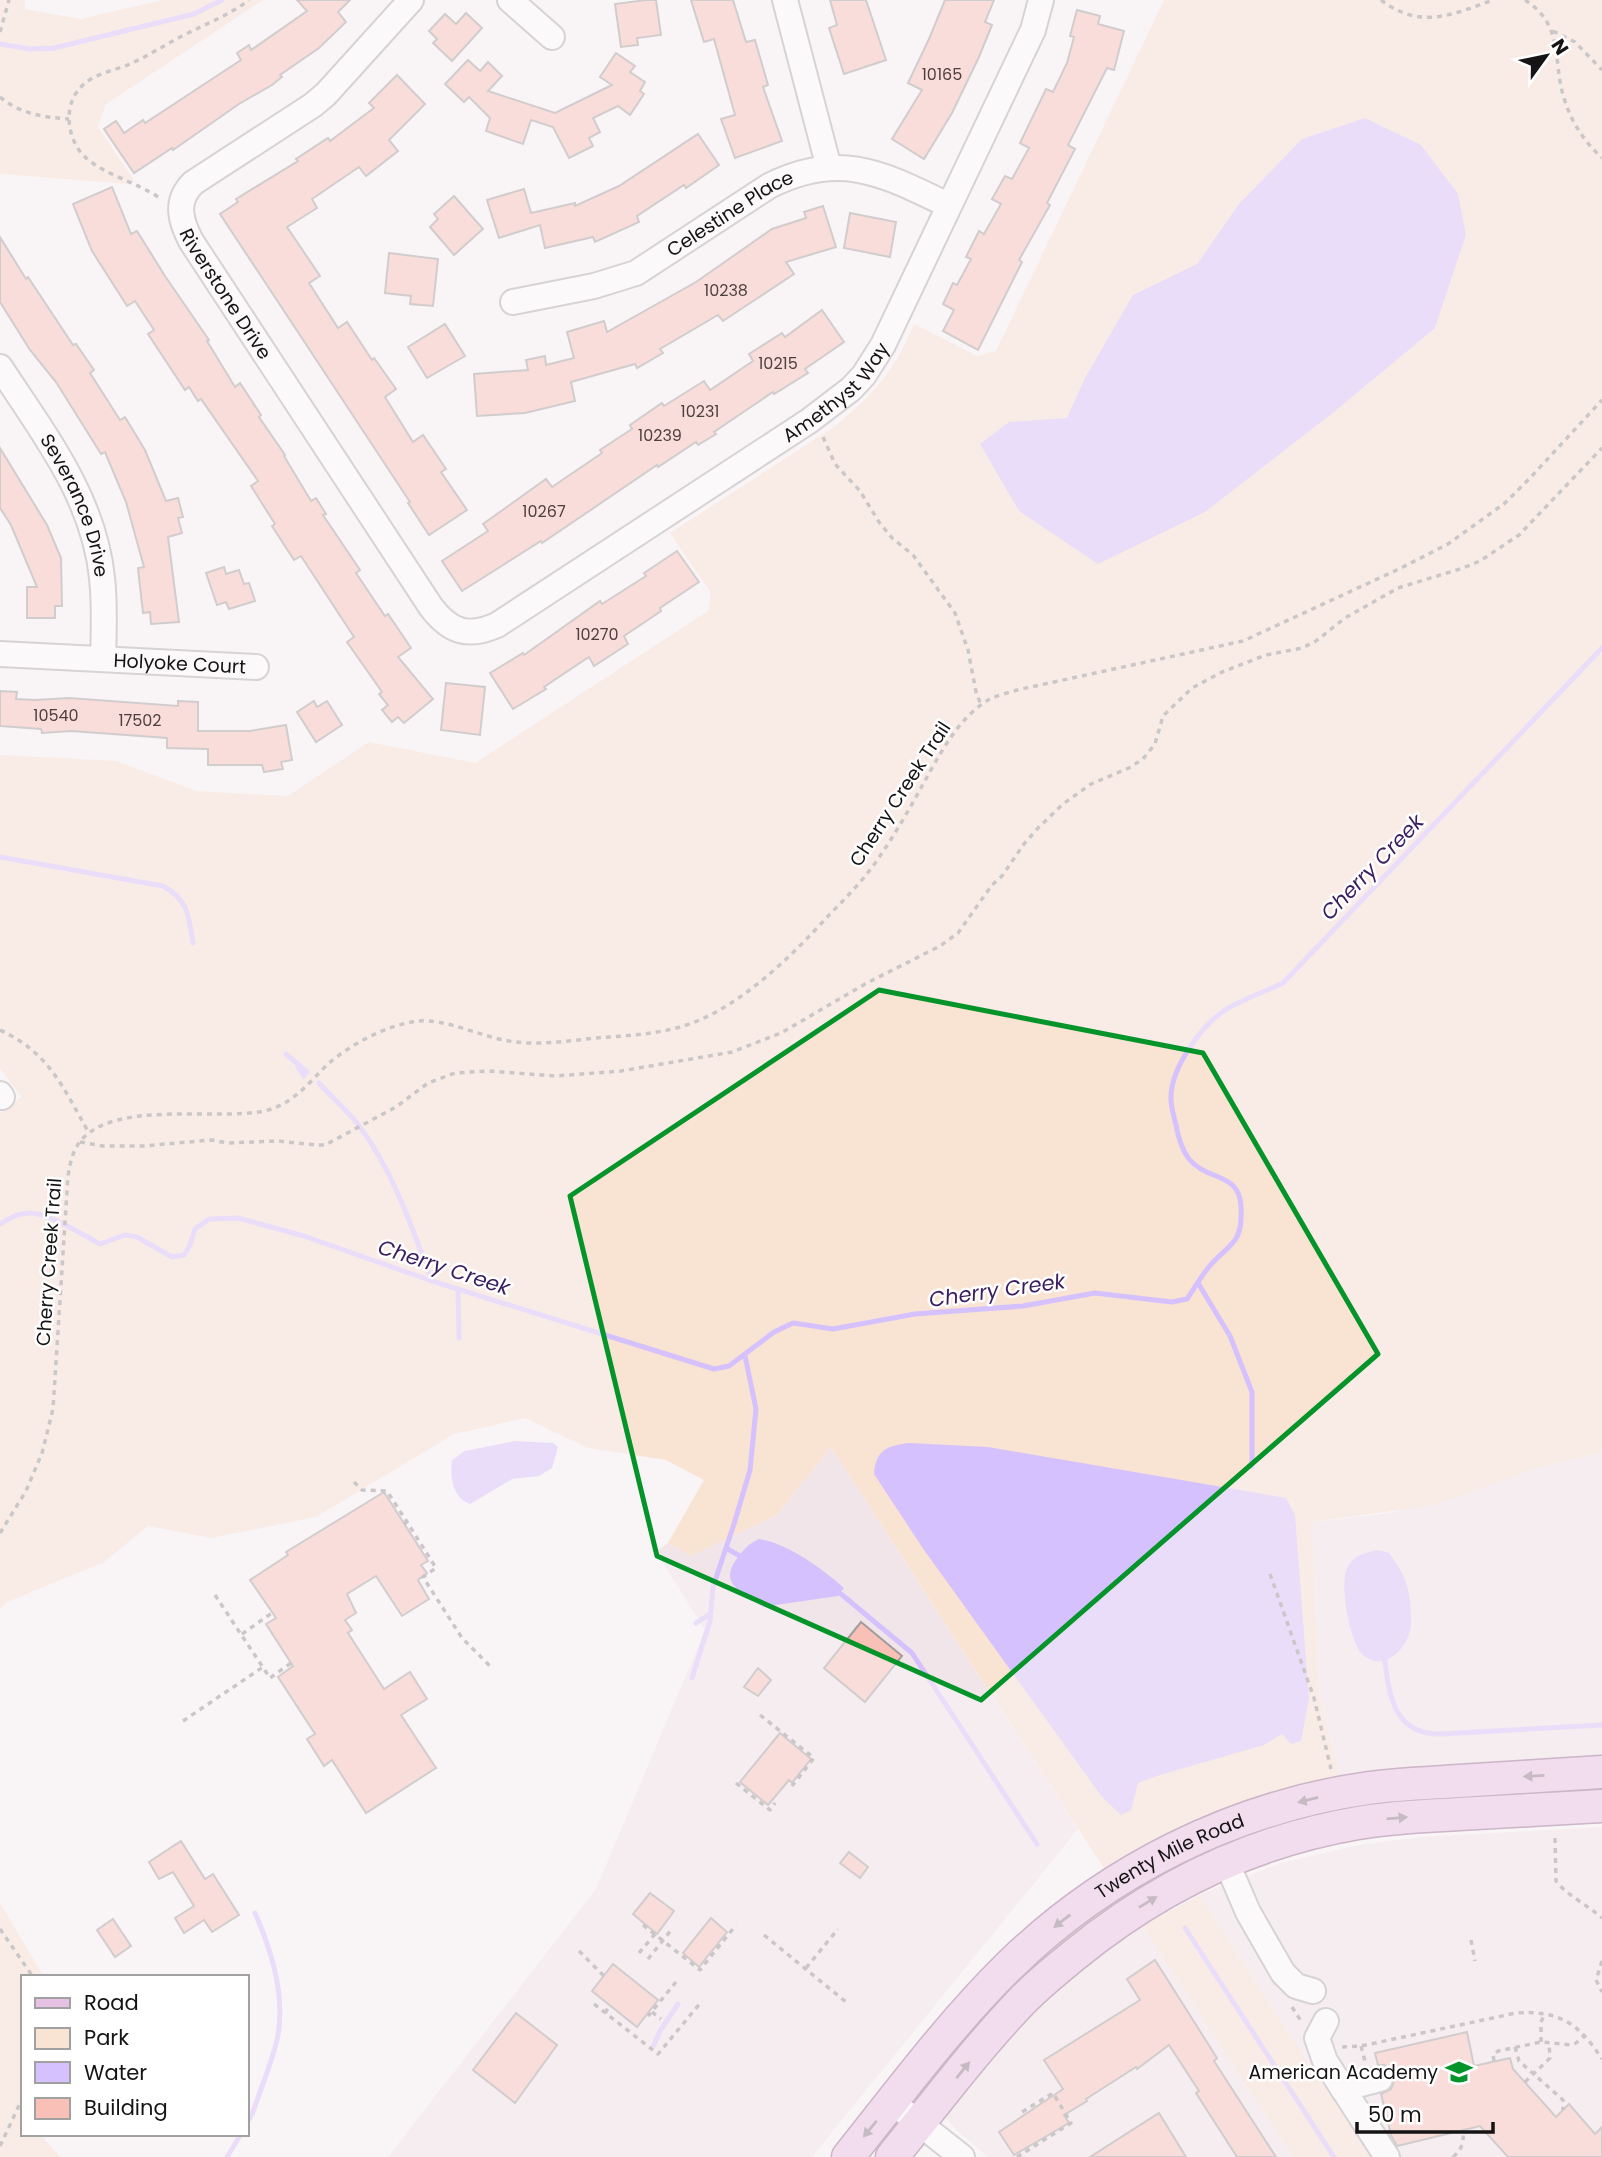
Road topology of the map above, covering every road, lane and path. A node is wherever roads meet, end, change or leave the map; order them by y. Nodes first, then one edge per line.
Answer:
1 (9, 0) edge
2 (249, 0) edge
3 (411, 0) edge
4 (510, 0) edge
5 (785, 0) edge
6 (1041, 0) edge
7 (1381, 0) edge
8 (1493, 0) edge
9 (1525, 0) edge
10 (1552, 30) junction
11 (0, 32) edge
12 (552, 37) dead end
13 (1602, 70) edge
14 (0, 97) edge
15 (69, 119) junction
16 (1602, 158) edge
17 (829, 168) junction
18 (159, 197) dead end
19 (948, 205) junction
20 (513, 302) dead end
21 (4, 381) edge
22 (1602, 400) edge
23 (821, 432) dead end
24 (1602, 448) edge
25 (462, 631) joint
26 (0, 654) edge
27 (103, 659) junction
28 (256, 667) dead end
29 (981, 705) junction
30 (0, 1030) edge
31 (89, 1133) junction
32 (80, 1142) junction
33 (354, 1482) dead end
34 (0, 1533) edge
35 (1270, 1574) dead end
36 (215, 1595) dead end
37 (272, 1613) dead end
38 (242, 1634) junction
39 (291, 1663) dead end
40 (263, 1667) junction
41 (493, 1670) dead end
42 (760, 1715) dead end
43 (183, 1721) dead end
44 (1602, 1772) edge
45 (736, 1783) dead end
46 (792, 1786) dead end
47 (1337, 1793) junction
48 (775, 1803) dead end
49 (1602, 1806) edge
50 (1555, 1838) dead end
51 (1226, 1861) junction
52 (1602, 1918) edge
53 (643, 1925) dead end
54 (736, 1925) dead end
55 (0, 1929) edge
56 (672, 1929) dead end
57 (838, 1929) dead end
58 (655, 1934) junction
59 (764, 1935) dead end
60 (1471, 1940) dead end
61 (663, 1941) junction
62 (579, 1951) dead end
63 (639, 1953) dead end
64 (648, 1959) dead end
65 (1475, 1961) dead end
66 (1602, 1962) edge
67 (806, 1969) junction
68 (32, 1975) edge
69 (604, 1976) dead end
70 (676, 1982) dead end
71 (1313, 1991) dead end
72 (1602, 1992) edge
73 (1288, 2000) dead end
74 (702, 2001) dead end
75 (846, 2002) dead end
76 (594, 2004) dead end
77 (610, 2005) dead end
78 (605, 2013) junction
79 (1545, 2013) junction
80 (662, 2019) dead end
81 (671, 2023) dead end
82 (678, 2028) junction
83 (1322, 2030) junction
84 (1585, 2035) junction
85 (1541, 2042) junction
86 (1549, 2043) junction
87 (1515, 2048) junction
88 (1602, 2059) edge
89 (1494, 2062) dead end
90 (1533, 2074) junction
91 (1380, 2079) dead end
92 (1525, 2082) dead end
93 (1343, 2089) junction
94 (21, 2101) edge
95 (892, 2102) junction
96 (1563, 2110) dead end
97 (1022, 2112) dead end
98 (919, 2123) junction
99 (1463, 2130) dead end
100 (0, 2146) edge
101 (848, 2157) edge
102 (892, 2157) edge
103 (962, 2157) edge
104 (1017, 2157) edge
105 (1387, 2157) edge
106 (1453, 2157) edge

1 - 11 path
2 - 15 path
3 - 25 street, Riverstone Drive
4 - 12 street
5 - 17 street
6 - 19 street, Amethyst Way
7 - 8 path
9 - 10 path
10 - 13 path
10 - 16 path
14 - 15 path
15 - 18 path
17 - 19 street, Celestine Place
17 - 20 street, Celestine Place
19 - 25 street, Amethyst Way
21 - 27 street, Severance Drive
22 - 29 path, Cherry Creek Trail
23 - 29 path
24 - 32 path
26 - 27 street, Holyoke Court
27 - 28 street, Holyoke Court
29 - 31 path, Cherry Creek Trail
30 - 31 path
31 - 32 path, Cherry Creek Trail
32 - 34 path, Cherry Creek Trail
33 - 41 path
35 - 47 path
36 - 38 path
37 - 38 path
38 - 40 path
39 - 40 path
40 - 43 path
42 - 46 path
44 -> 47 main road, Twenty Mile Road
45 - 48 path
47 -> 95 main road, Twenty Mile Road
51 -> 49 main road, Twenty Mile Road
50 - 52 path
51 - 71 street
98 -> 51 main road, Twenty Mile Road
53 - 58 path
54 - 61 path
55 - 68 path
56 - 61 path
57 - 67 path
58 - 61 path
58 - 63 path
59 - 67 path
60 - 65 path
61 - 64 path
62 - 69 path
66 - 72 path
67 - 75 path
70 - 80 path
73 - 83 path
74 - 82 path
76 - 78 path
77 - 78 path
78 - 82 path
79 - 83 path
79 - 84 path
79 - 85 path
81 - 82 path
83 - 93 street
84 - 86 path
84 - 88 path
85 - 86 path
85 - 87 path
86 - 90 path
87 - 89 path
87 - 90 path
90 - 92 path
90 - 96 path
91 - 93 street
93 - 105 street
94 - 100 path
95 - 98 street
95 -> 101 main road, Twenty Mile Road
97 - 104 path
98 - 102 main road, Twenty Mile Road
98 - 103 street
99 - 106 path

